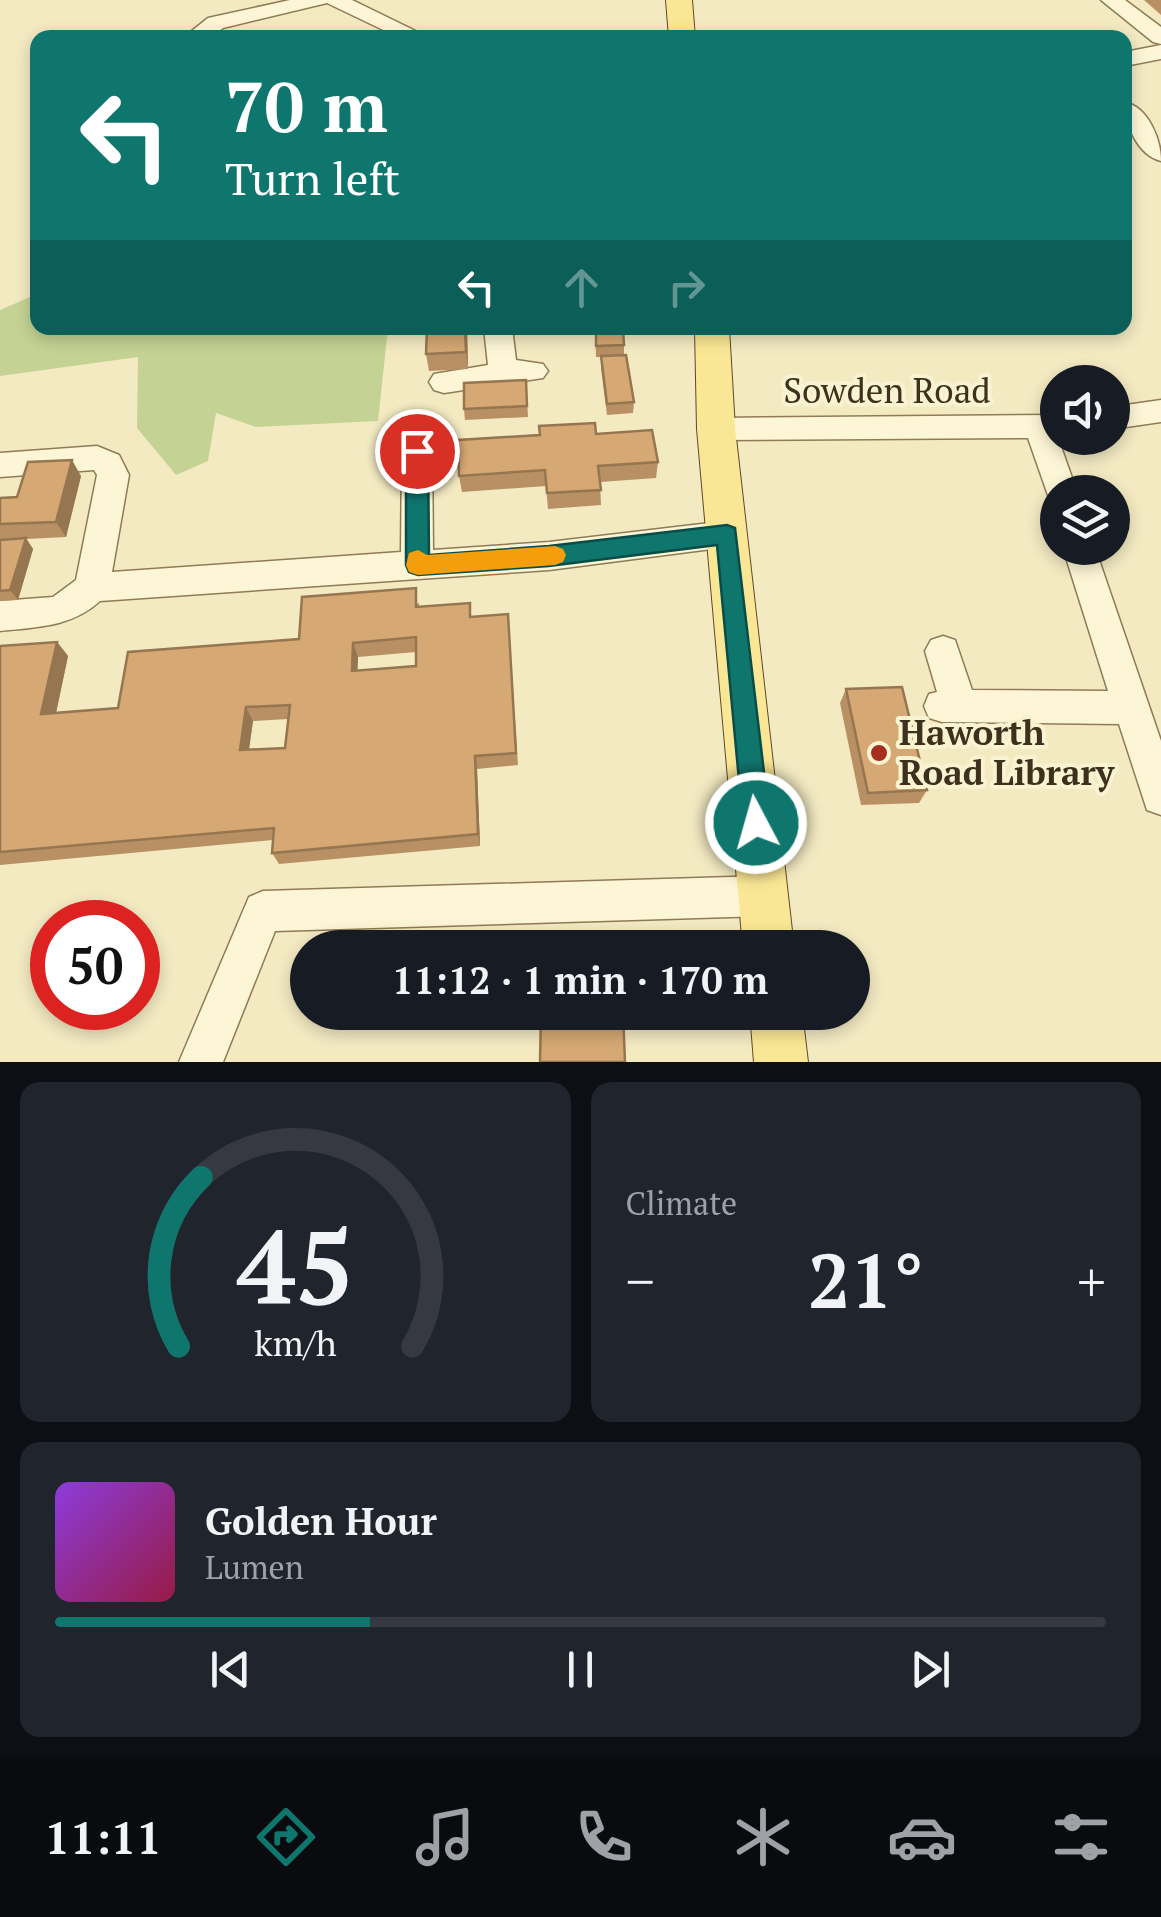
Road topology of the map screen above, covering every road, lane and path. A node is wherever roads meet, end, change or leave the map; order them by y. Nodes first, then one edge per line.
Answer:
1 (318, 0) edge
2 (336, 0) edge
3 (679, 0) edge
4 (1112, 0) edge
5 (205, 30) edge
6 (402, 30) edge
7 (681, 30) edge
8 (1160, 50) edge
9 (1132, 57) edge
10 (1132, 118) edge
11 (1161, 154) edge
12 (499, 335) edge
13 (712, 335) edge
14 (503, 370) junction
15 (533, 371) dead end
16 (444, 382) dead end
17 (1161, 411) edge
18 (1130, 415) edge
19 (1040, 427) edge
20 (716, 429) junction
21 (417, 451) dead end
22 (0, 465) edge
23 (727, 534) junction
24 (418, 565) junction
25 (1084, 565) edge
26 (92, 586) junction
27 (0, 616) edge
28 (943, 651) dead end
29 (1130, 708) junction
30 (1161, 797) edge
31 (764, 896) junction
32 (767, 930) edge
33 (778, 1030) edge
34 (200, 1062) edge
35 (781, 1062) edge

1 - 5 street
2 - 6 street
3 - 7 main road
4 - 8 street
8 - 9 street
10 - 11 street
12 - 14 street
13 - 20 main road
14 - 15 street
14 - 16 street
17 - 18 street
19 - 20 street, Sowden Road
20 - 23 main road
21 - 24 street
22 - 26 street
23 - 24 street
23 - 31 main road
24 - 26 street
25 - 29 street
26 - 27 street
28 - 29 street
29 - 30 street
31 - 32 main road
31 - 34 street
33 - 35 main road

